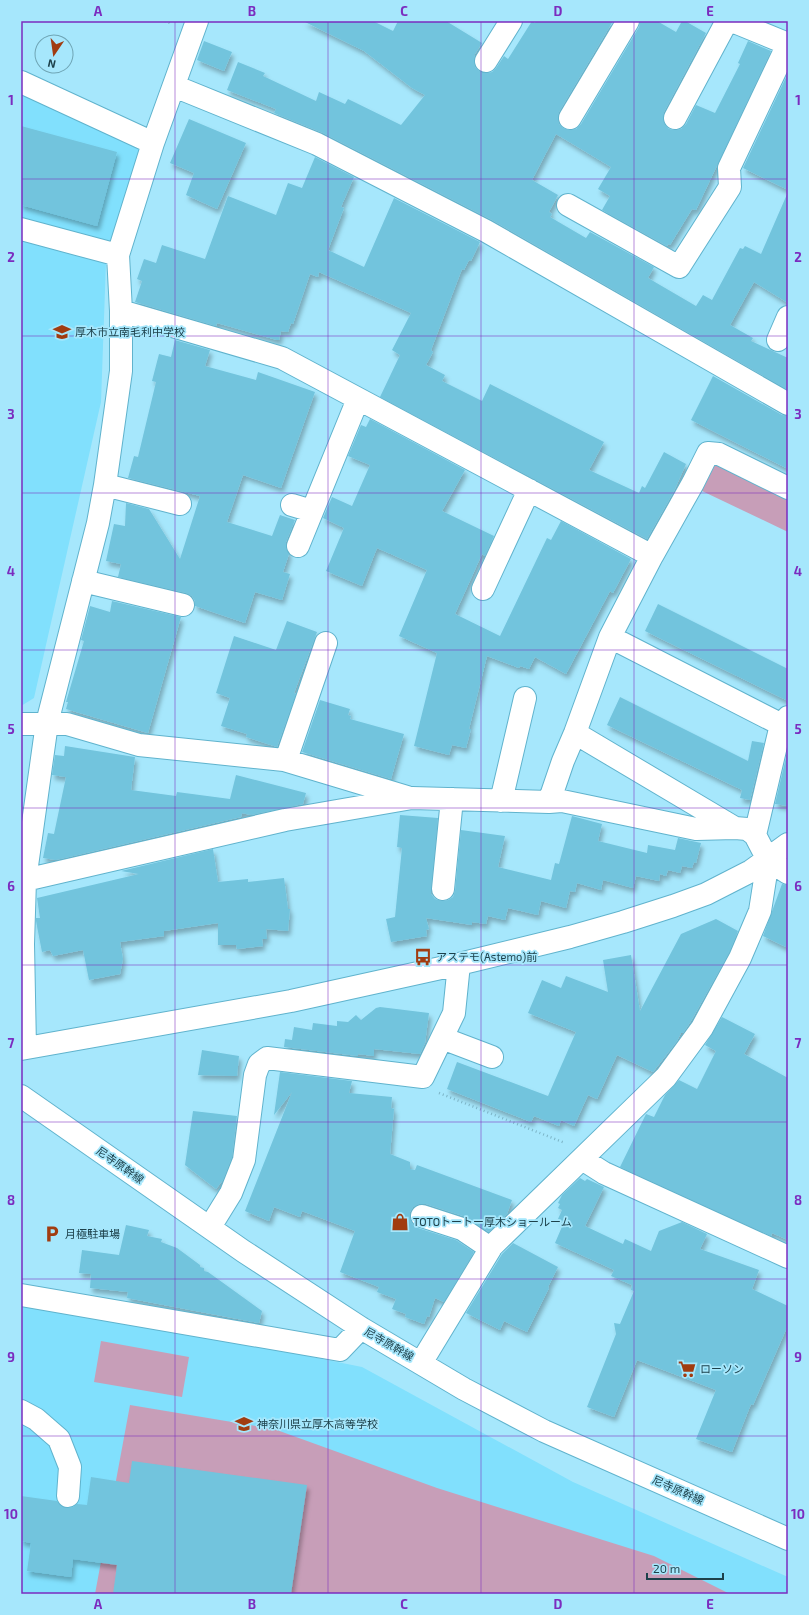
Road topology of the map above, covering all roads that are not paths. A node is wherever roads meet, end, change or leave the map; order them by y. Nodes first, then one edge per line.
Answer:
1 (197, 21) edge
2 (511, 21) edge
3 (628, 21) edge
4 (727, 21) edge
5 (732, 21) edge
6 (788, 44) edge
7 (486, 60) dead end
8 (21, 82) edge
9 (174, 86) junction
10 (570, 118) dead end
11 (675, 118) dead end
12 (153, 143) junction
13 (583, 206) dead end
14 (21, 230) edge
15 (118, 255) junction
16 (121, 311) junction
17 (782, 317) edge
18 (778, 340) dead end
19 (358, 399) junction
20 (788, 404) edge
21 (105, 485) junction
22 (788, 488) edge
23 (529, 490) junction
24 (180, 504) dead end
25 (298, 546) dead end
26 (652, 556) junction
27 (83, 581) junction
28 (483, 589) dead end
29 (183, 605) dead end
30 (610, 637) junction
31 (326, 643) dead end
32 (525, 698) dead end
33 (785, 721) edge
34 (48, 723) junction
35 (21, 724) edge
36 (575, 733) junction
37 (286, 760) junction
38 (412, 798) junction
39 (452, 799) junction
40 (501, 801) junction
41 (549, 802) junction
42 (735, 828) junction
43 (755, 835) junction
44 (788, 844) edge
45 (768, 860) junction
46 (788, 873) edge
47 (25, 880) junction
48 (443, 888) dead end
49 (23, 918) edge
50 (459, 964) junction
51 (442, 1038) junction
52 (23, 1048) edge
53 (492, 1057) dead end
54 (21, 1096) edge
55 (585, 1156) junction
56 (422, 1216) dead end
57 (210, 1228) junction
58 (490, 1248) junction
59 (788, 1257) edge
60 (21, 1294) edge
61 (361, 1328) junction
62 (421, 1363) junction
63 (21, 1411) edge
64 (68, 1496) dead end
65 (788, 1539) edge

1 - 9 street
2 - 7 street
3 - 10 street
4 - 11 street
5 - 6 street
6 - 13 street
8 - 12 street
9 - 12 street
9 - 20 street
12 - 15 street
14 - 15 street
15 - 16 street
16 - 19 street
16 - 21 street
17 - 18 street
19 - 23 street
19 - 25 street
21 - 24 street
21 - 27 street
22 - 26 street
23 - 26 street
23 - 28 street
26 - 30 street
27 - 29 street
27 - 34 street
30 - 33 street
30 - 36 street
31 - 37 street
32 - 40 street
33 - 43 street
34 - 35 street
34 - 37 street
34 - 47 street
36 - 41 street
36 - 42 street
37 - 38 street
38 - 39 street
38 - 47 street
39 - 40 street
39 - 48 street
40 - 41 street
41 - 42 street
42 - 43 street
43 - 45 street
44 - 45 street
45 - 46 street
45 - 50 street
45 - 55 street
47 - 49 street
49 - 52 street
50 - 51 street
50 - 52 street
51 - 53 street
51 - 57 street
54 - 57 street, 尼寺原幹線
55 - 58 street
55 - 59 street
56 - 58 street
57 - 61 street, 尼寺原幹線
58 - 62 street
60 - 61 street
61 - 62 street, 尼寺原幹線
62 - 65 street, 尼寺原幹線
63 - 64 street

